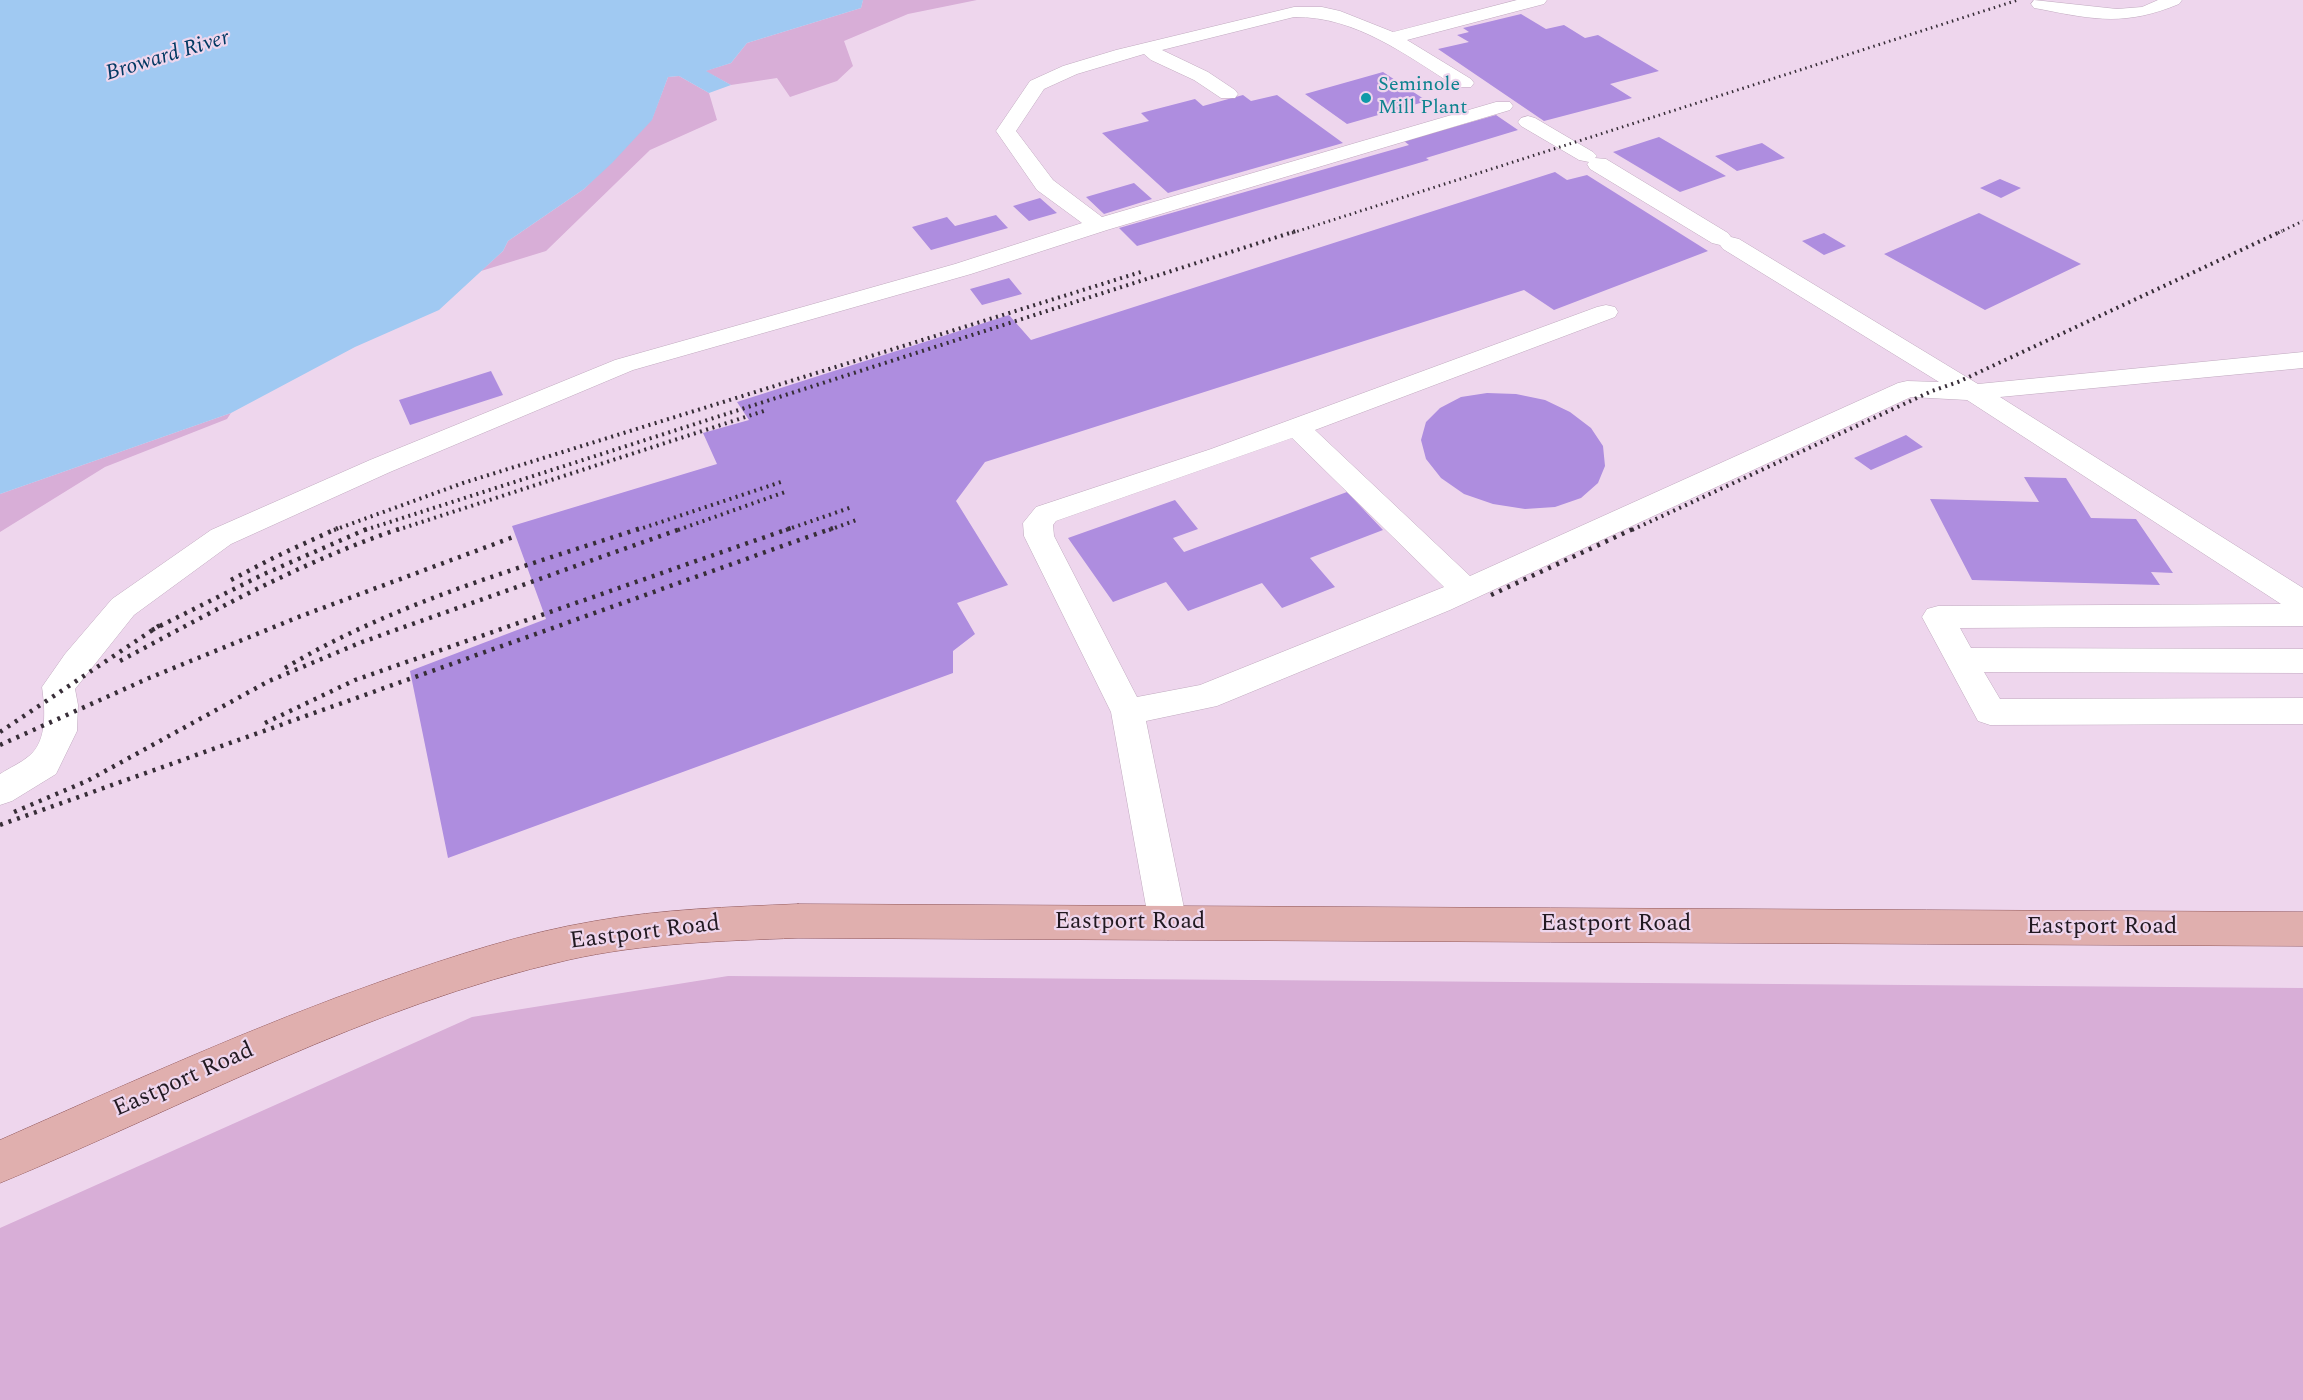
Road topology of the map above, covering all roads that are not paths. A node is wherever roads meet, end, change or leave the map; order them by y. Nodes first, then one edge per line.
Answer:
1 (1538, 0) edge
2 (2173, 0) edge
3 (2038, 1) edge
4 (1391, 38) junction
5 (1148, 48) junction
6 (1228, 94) dead end
7 (1517, 114) junction
8 (1099, 225) junction
9 (1606, 312) dead end
10 (2303, 360) edge
11 (1973, 392) junction
12 (1296, 427) junction
13 (1466, 590) junction
14 (2303, 603) edge
15 (2303, 615) edge
16 (1963, 660) junction
17 (2303, 662) edge
18 (2303, 711) edge
19 (1128, 712) junction
20 (0, 791) edge
21 (1168, 923) junction
22 (2303, 929) edge
23 (0, 1162) edge

1 - 4 lane
2 - 3 lane
4 - 5 lane
4 - 7 lane
5 - 6 lane
5 - 8 lane
7 - 8 lane
7 - 11 lane
8 - 20 lane
9 - 12 lane
10 - 11 lane
11 - 13 lane
11 - 14 lane
12 - 13 lane
12 - 19 lane
13 - 19 lane
15 - 16 lane
16 - 17 lane
16 - 18 lane
19 - 21 lane
21 - 22 main road, Eastport Road
21 - 23 main road, Eastport Road

